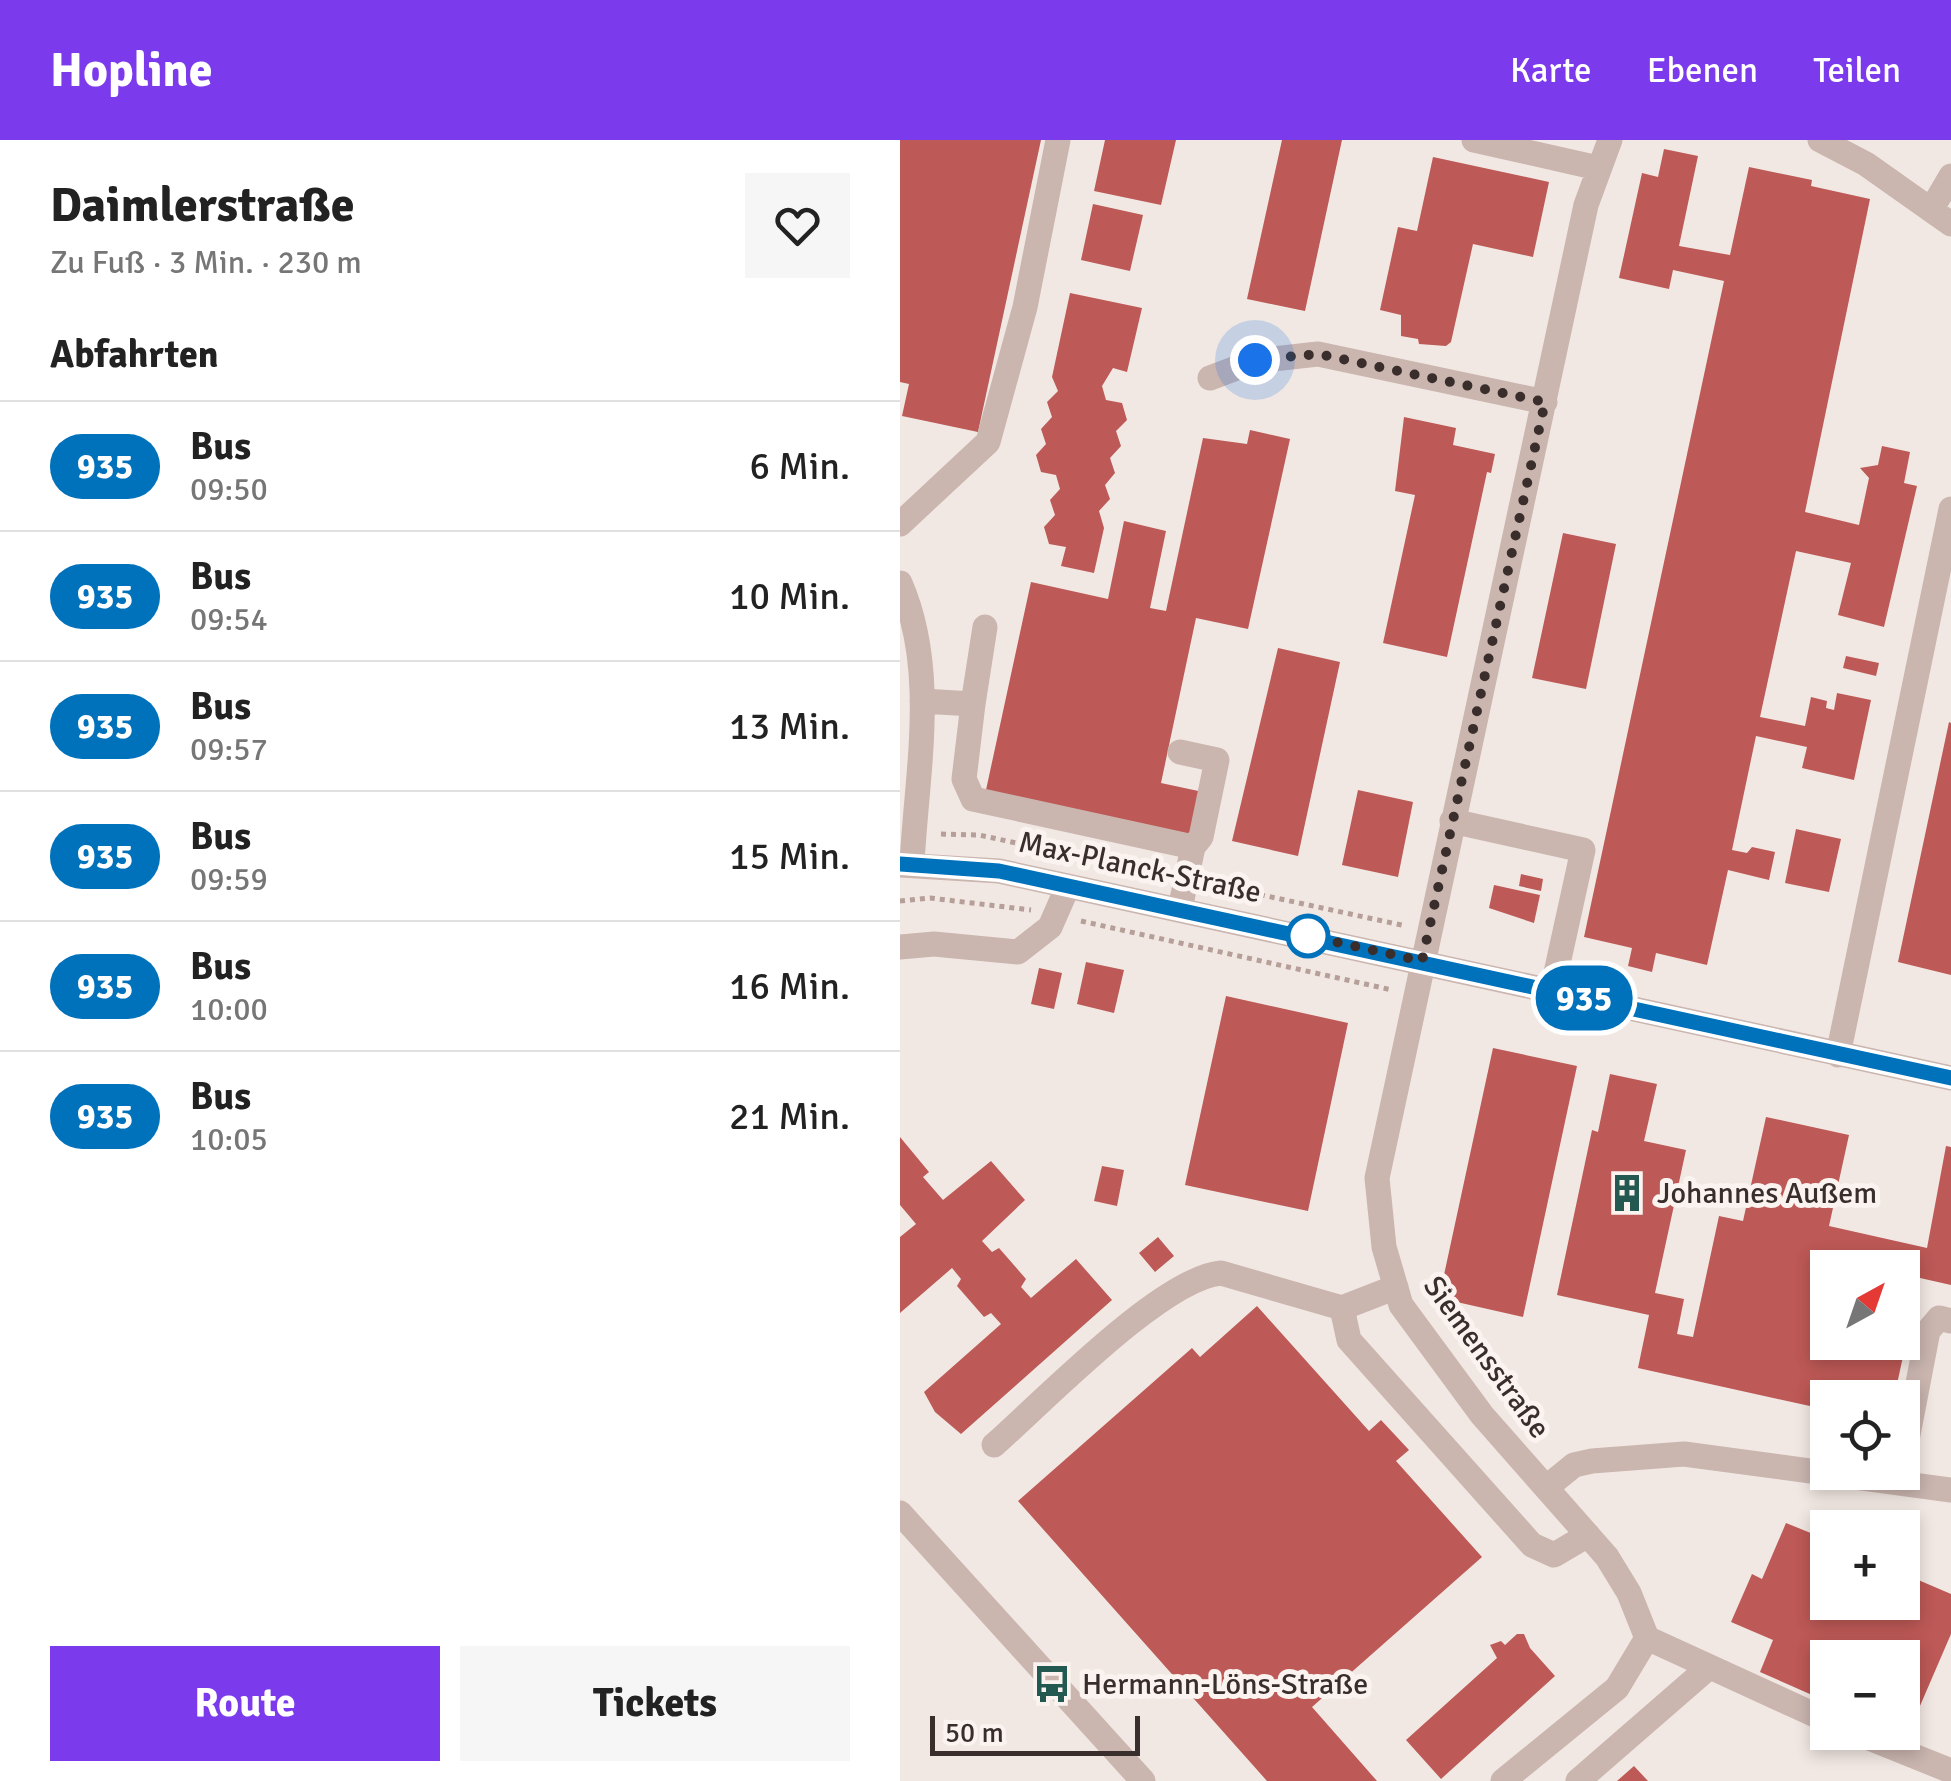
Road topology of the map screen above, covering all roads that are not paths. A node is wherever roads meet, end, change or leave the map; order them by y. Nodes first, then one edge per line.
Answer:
1 (1058, 140) edge
2 (1474, 140) edge
3 (1610, 140) edge
4 (1820, 140) edge
5 (1598, 168) junction
6 (1951, 176) edge
7 (1941, 217) edge
8 (1210, 378) dead end
9 (1545, 402) junction
10 (1951, 509) edge
11 (900, 524) edge
12 (900, 582) edge
13 (985, 627) dead end
14 (922, 701) junction
15 (973, 704) junction
16 (1180, 752) dead end
17 (1452, 821) junction
18 (1194, 847) junction
19 (906, 864) edge
20 (1068, 886) junction
21 (1180, 908) junction
22 (900, 947) edge
23 (1422, 961) junction
24 (1552, 990) junction
25 (1838, 1054) junction
26 (1951, 1078) edge
27 (1396, 1287) junction
28 (1342, 1308) junction
29 (1951, 1320) edge
30 (1919, 1380) edge
31 (994, 1445) dead end
32 (1810, 1466) edge
33 (1920, 1480) edge
34 (1546, 1487) junction
35 (1951, 1490) edge
36 (900, 1513) edge
37 (1588, 1535) junction
38 (1647, 1638) junction
39 (1708, 1668) junction
40 (1810, 1713) edge
41 (1899, 1750) edge
42 (1951, 1771) edge
43 (1143, 1781) edge
44 (1502, 1781) edge
45 (1578, 1781) edge

1 - 11 street
2 - 5 street
3 - 5 street, Siemensstraße
4 - 7 street
5 - 9 street, Siemensstraße
6 - 7 street
8 - 9 street
9 - 17 street, Siemensstraße
10 - 25 street
12 - 14 street
13 - 15 street
14 - 15 street
14 - 19 street
15 - 18 street
16 - 18 street
17 - 23 street, Siemensstraße
17 - 24 street
18 - 21 street
19 - 20 street, Max-Planck-Straße
20 - 21 street, Max-Planck-Straße
20 - 22 street
21 - 23 street, Max-Planck-Straße
23 - 24 street, Max-Planck-Straße
23 - 27 street, Siemensstraße
24 - 25 street, Max-Planck-Straße
25 - 26 street, Max-Planck-Straße
27 - 28 street
27 - 34 street, Siemensstraße
28 - 31 street
28 - 37 street
29 - 30 street
32 - 34 street
33 - 35 street
34 - 37 street, Siemensstraße
36 - 43 street
37 - 38 street, Siemensstraße
38 - 39 street
38 - 44 street
39 - 40 street
39 - 45 street
41 - 42 street

